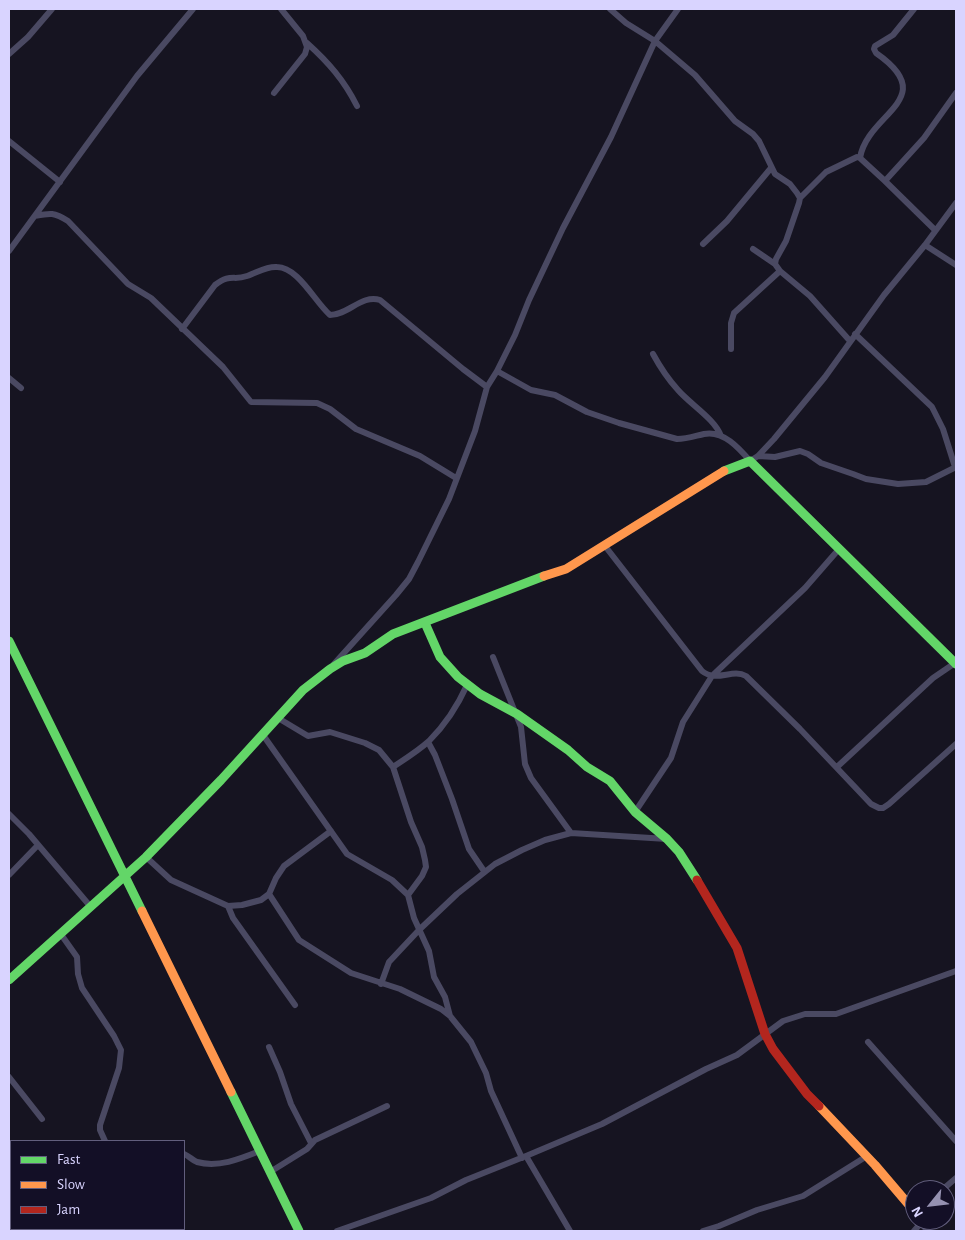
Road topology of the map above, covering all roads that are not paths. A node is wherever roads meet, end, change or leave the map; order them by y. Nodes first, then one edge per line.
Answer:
1 (52, 9) edge
2 (193, 9) edge
3 (281, 9) edge
4 (610, 9) edge
5 (678, 9) edge
6 (914, 9) edge
7 (655, 41) junction
8 (306, 42) junction
9 (9, 54) edge
10 (274, 93) dead end
11 (956, 93) edge
12 (357, 106) dead end
13 (9, 141) edge
14 (860, 158) junction
15 (771, 168) junction
16 (885, 181) junction
17 (60, 182) junction
18 (800, 198) junction
19 (956, 203) edge
20 (35, 216) junction
21 (935, 230) junction
22 (703, 244) dead end
23 (926, 245) junction
24 (753, 248) dead end
25 (9, 250) edge
26 (775, 264) junction
27 (956, 265) edge
28 (780, 271) junction
29 (182, 329) junction
30 (855, 334) junction
31 (850, 341) junction
32 (731, 349) dead end
33 (653, 354) dead end
34 (497, 371) junction
35 (9, 378) edge
36 (487, 387) junction
37 (21, 388) dead end
38 (721, 436) junction
39 (754, 459) junction
40 (956, 467) edge
41 (456, 478) junction
42 (605, 546) junction
43 (839, 549) junction
44 (425, 623) junction
45 (9, 641) edge
46 (493, 657) dead end
47 (955, 664) edge
48 (330, 669) junction
49 (712, 676) junction
50 (468, 685) junction
51 (517, 714) junction
52 (278, 718) junction
53 (263, 735) junction
54 (428, 742) junction
55 (956, 744) edge
56 (393, 767) junction
57 (837, 767) junction
58 (635, 812) junction
59 (9, 814) edge
60 (331, 831) junction
61 (571, 833) junction
62 (667, 839) junction
63 (38, 845) junction
64 (146, 857) junction
65 (484, 871) junction
66 (10, 872) edge
67 (124, 875) junction
68 (269, 894) junction
69 (408, 896) junction
70 (90, 906) junction
71 (228, 906) junction
72 (419, 930) junction
73 (60, 933) junction
74 (956, 971) edge
75 (9, 980) edge
76 (381, 984) junction
77 (295, 1005) dead end
78 (450, 1016) junction
79 (765, 1034) junction
80 (868, 1042) dead end
81 (269, 1047) dead end
82 (9, 1077) edge
83 (387, 1106) dead end
84 (42, 1119) dead end
85 (105, 1140) edge
86 (956, 1141) edge
87 (311, 1143) junction
88 (260, 1151) junction
89 (185, 1155) edge
90 (867, 1156) junction
91 (524, 1157) junction
92 (270, 1172) junction
93 (905, 1200) edge
94 (299, 1231) edge
95 (336, 1231) edge
96 (570, 1231) edge
97 (703, 1231) edge

1 - 9 street
2 - 17 street
3 - 8 street
4 - 7 street
5 - 7 street
6 - 14 street
7 - 15 street
7 - 34 street
8 - 10 street
8 - 12 street
11 - 16 street
13 - 17 street
14 - 16 street
14 - 18 street
15 - 18 street
15 - 22 street
16 - 21 street
17 - 20 street
18 - 26 street
19 - 21 street
20 - 25 street
20 - 29 street
21 - 23 street
23 - 27 street
23 - 30 street
24 - 26 street
26 - 28 street
28 - 31 street
28 - 32 street
29 - 36 street
29 - 41 street
30 - 31 street
30 - 40 street
31 - 39 street
33 - 38 street
34 - 36 street
34 - 38 street
35 - 37 street
36 - 41 street
38 - 39 street
39 - 40 street
39 - 42 street
39 - 43 street
41 - 48 street
42 - 44 street
42 - 49 street
43 - 47 street
43 - 49 street
44 - 48 street
44 - 50 street
45 - 67 street
46 - 51 street
47 - 57 street
48 - 52 street
49 - 57 street
49 - 58 street
50 - 51 street
50 - 54 street
51 - 58 street
51 - 61 street
52 - 53 street
52 - 56 street
53 - 60 street
53 - 64 street
54 - 56 street
54 - 65 street
55 - 57 street
56 - 69 street
58 - 62 street
59 - 63 street
60 - 68 street
60 - 69 street
61 - 62 street
61 - 65 street
62 - 79 street
63 - 66 street
63 - 70 street
64 - 67 street
64 - 71 street
65 - 72 street
67 - 70 street
67 - 88 street
68 - 71 street
68 - 76 street
69 - 72 street
70 - 73 street
71 - 77 street
72 - 76 street
72 - 78 street
73 - 75 street
73 - 85 street
74 - 79 street
76 - 78 street
78 - 91 street
79 - 90 street
79 - 91 street
80 - 86 street
81 - 87 street
82 - 84 street
83 - 87 street
87 - 92 street
88 - 89 street
88 - 92 street
90 - 93 street
90 - 97 street
91 - 95 street
91 - 96 street
92 - 94 street

